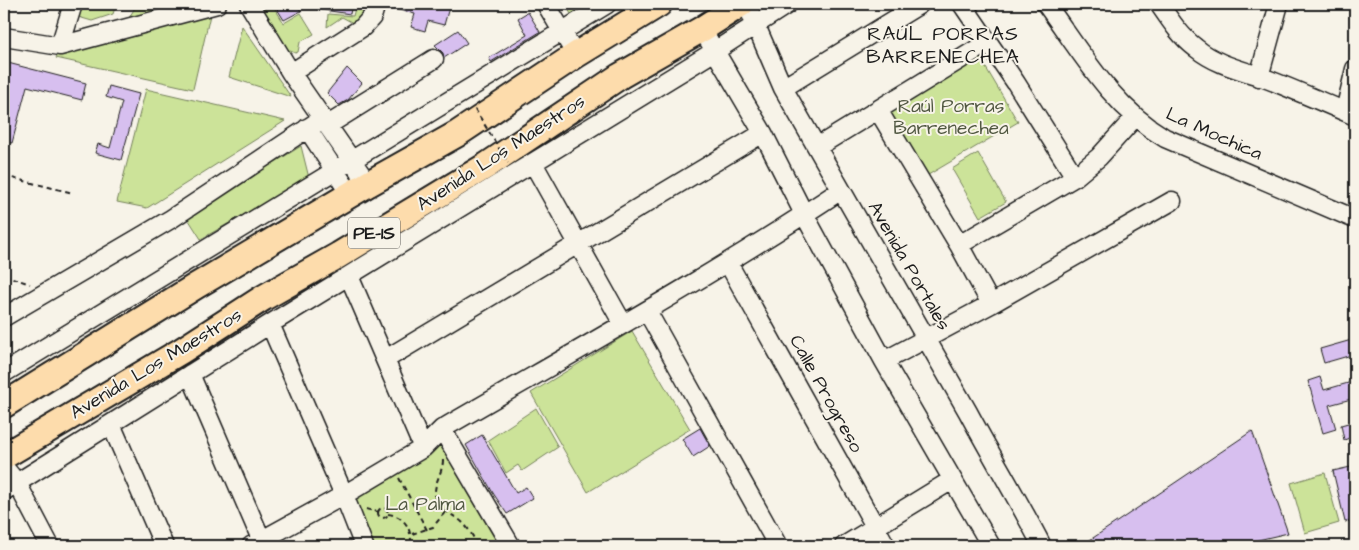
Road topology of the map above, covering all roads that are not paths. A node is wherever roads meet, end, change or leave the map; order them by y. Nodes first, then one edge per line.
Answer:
1 (73, 4) edge
2 (217, 4) edge
3 (249, 4) edge
4 (376, 4) edge
5 (546, 4) edge
6 (607, 4) edge
7 (658, 4) edge
8 (741, 4) edge
9 (747, 4) edge
10 (788, 4) edge
11 (920, 4) edge
12 (962, 4) edge
13 (1046, 4) edge
14 (1159, 4) edge
15 (1278, 4) edge
16 (755, 24) junction
17 (702, 29) junction
18 (563, 31) junction
19 (4, 36) edge
20 (987, 43) junction
21 (60, 46) junction
22 (715, 51) junction
23 (576, 55) junction
24 (434, 59) dead end
25 (1355, 68) edge
26 (291, 73) junction
27 (1259, 76) junction
28 (783, 88) junction
29 (878, 110) junction
30 (1350, 113) edge
31 (1135, 117) junction
32 (325, 121) junction
33 (307, 128) junction
34 (763, 133) junction
35 (816, 147) junction
36 (352, 160) junction
37 (533, 163) junction
38 (335, 171) junction
39 (1075, 177) junction
40 (359, 189) junction
41 (841, 190) junction
42 (1172, 201) dead end
43 (804, 214) junction
44 (1355, 219) edge
45 (579, 243) junction
46 (959, 245) junction
47 (728, 263) junction
48 (349, 276) junction
49 (991, 304) junction
50 (647, 311) junction
51 (4, 317) edge
52 (270, 324) junction
53 (623, 324) junction
54 (926, 340) junction
55 (386, 358) junction
56 (884, 360) junction
57 (4, 373) edge
58 (190, 374) junction
59 (4, 405) edge
60 (111, 424) junction
61 (442, 429) junction
62 (423, 448) junction
63 (4, 456) edge
64 (4, 467) edge
65 (952, 480) junction
66 (10, 487) edge
67 (344, 495) junction
68 (876, 526) junction
69 (259, 545) edge
70 (50, 546) edge
71 (164, 546) edge
72 (364, 546) edge
73 (511, 546) edge
74 (778, 546) edge
75 (844, 546) edge
76 (886, 546) edge
77 (991, 546) edge
78 (1042, 546) edge

1 - 21 street
2 - 21 street
3 - 26 street
4 - 26 street
5 - 18 street
6 - 18 street
7 - 23 highway, PE-1S
8 - 17 highway, Avenida Los Maestros / PE-1S
9 - 16 street, Avenida Portales
10 - 16 street
11 - 28 street
12 - 20 street
13 - 31 street, La Mochica
14 - 27 street
15 - 27 street
16 - 22 street
16 - 28 street, Avenida Portales
17 - 22 street
17 - 63 highway, Avenida Los Maestros / PE-1S
18 - 23 street
18 - 36 street
19 - 21 street
20 - 29 street
20 - 39 street
22 - 34 street
22 - 37 street
23 - 40 highway, PE-1S
24 - 32 street
25 - 30 street
26 - 32 street
27 - 30 street
28 - 35 street, Avenida Portales
29 - 35 street
29 - 46 street
31 - 39 street
31 - 44 street, La Mochica
32 - 33 street
32 - 36 street
33 - 38 street
33 - 51 street
34 - 43 street
34 - 45 street
35 - 41 street, Avenida Portales
36 - 38 street
36 - 40 street
37 - 45 street
37 - 48 street
38 - 40 street
38 - 57 street
39 - 46 street
40 - 59 highway, PE-1S
41 - 43 street
41 - 54 street, Avenida Portales
42 - 49 street
43 - 47 street
43 - 56 street
45 - 53 street
45 - 55 street
46 - 49 street
47 - 50 street
47 - 68 street, Calle Progreso
48 - 52 street
48 - 55 street
49 - 54 street
50 - 53 street
50 - 74 street
52 - 58 street
52 - 67 street
53 - 61 street
54 - 56 street
54 - 78 street, Avenida Portales
55 - 62 street
56 - 65 street
58 - 60 street
58 - 69 street
60 - 66 street
60 - 71 street
61 - 62 street
61 - 73 street
62 - 67 street
64 - 66 street
65 - 68 street
65 - 77 street
66 - 70 street
67 - 69 street
67 - 72 street
68 - 75 street
68 - 76 street, Calle Progreso

